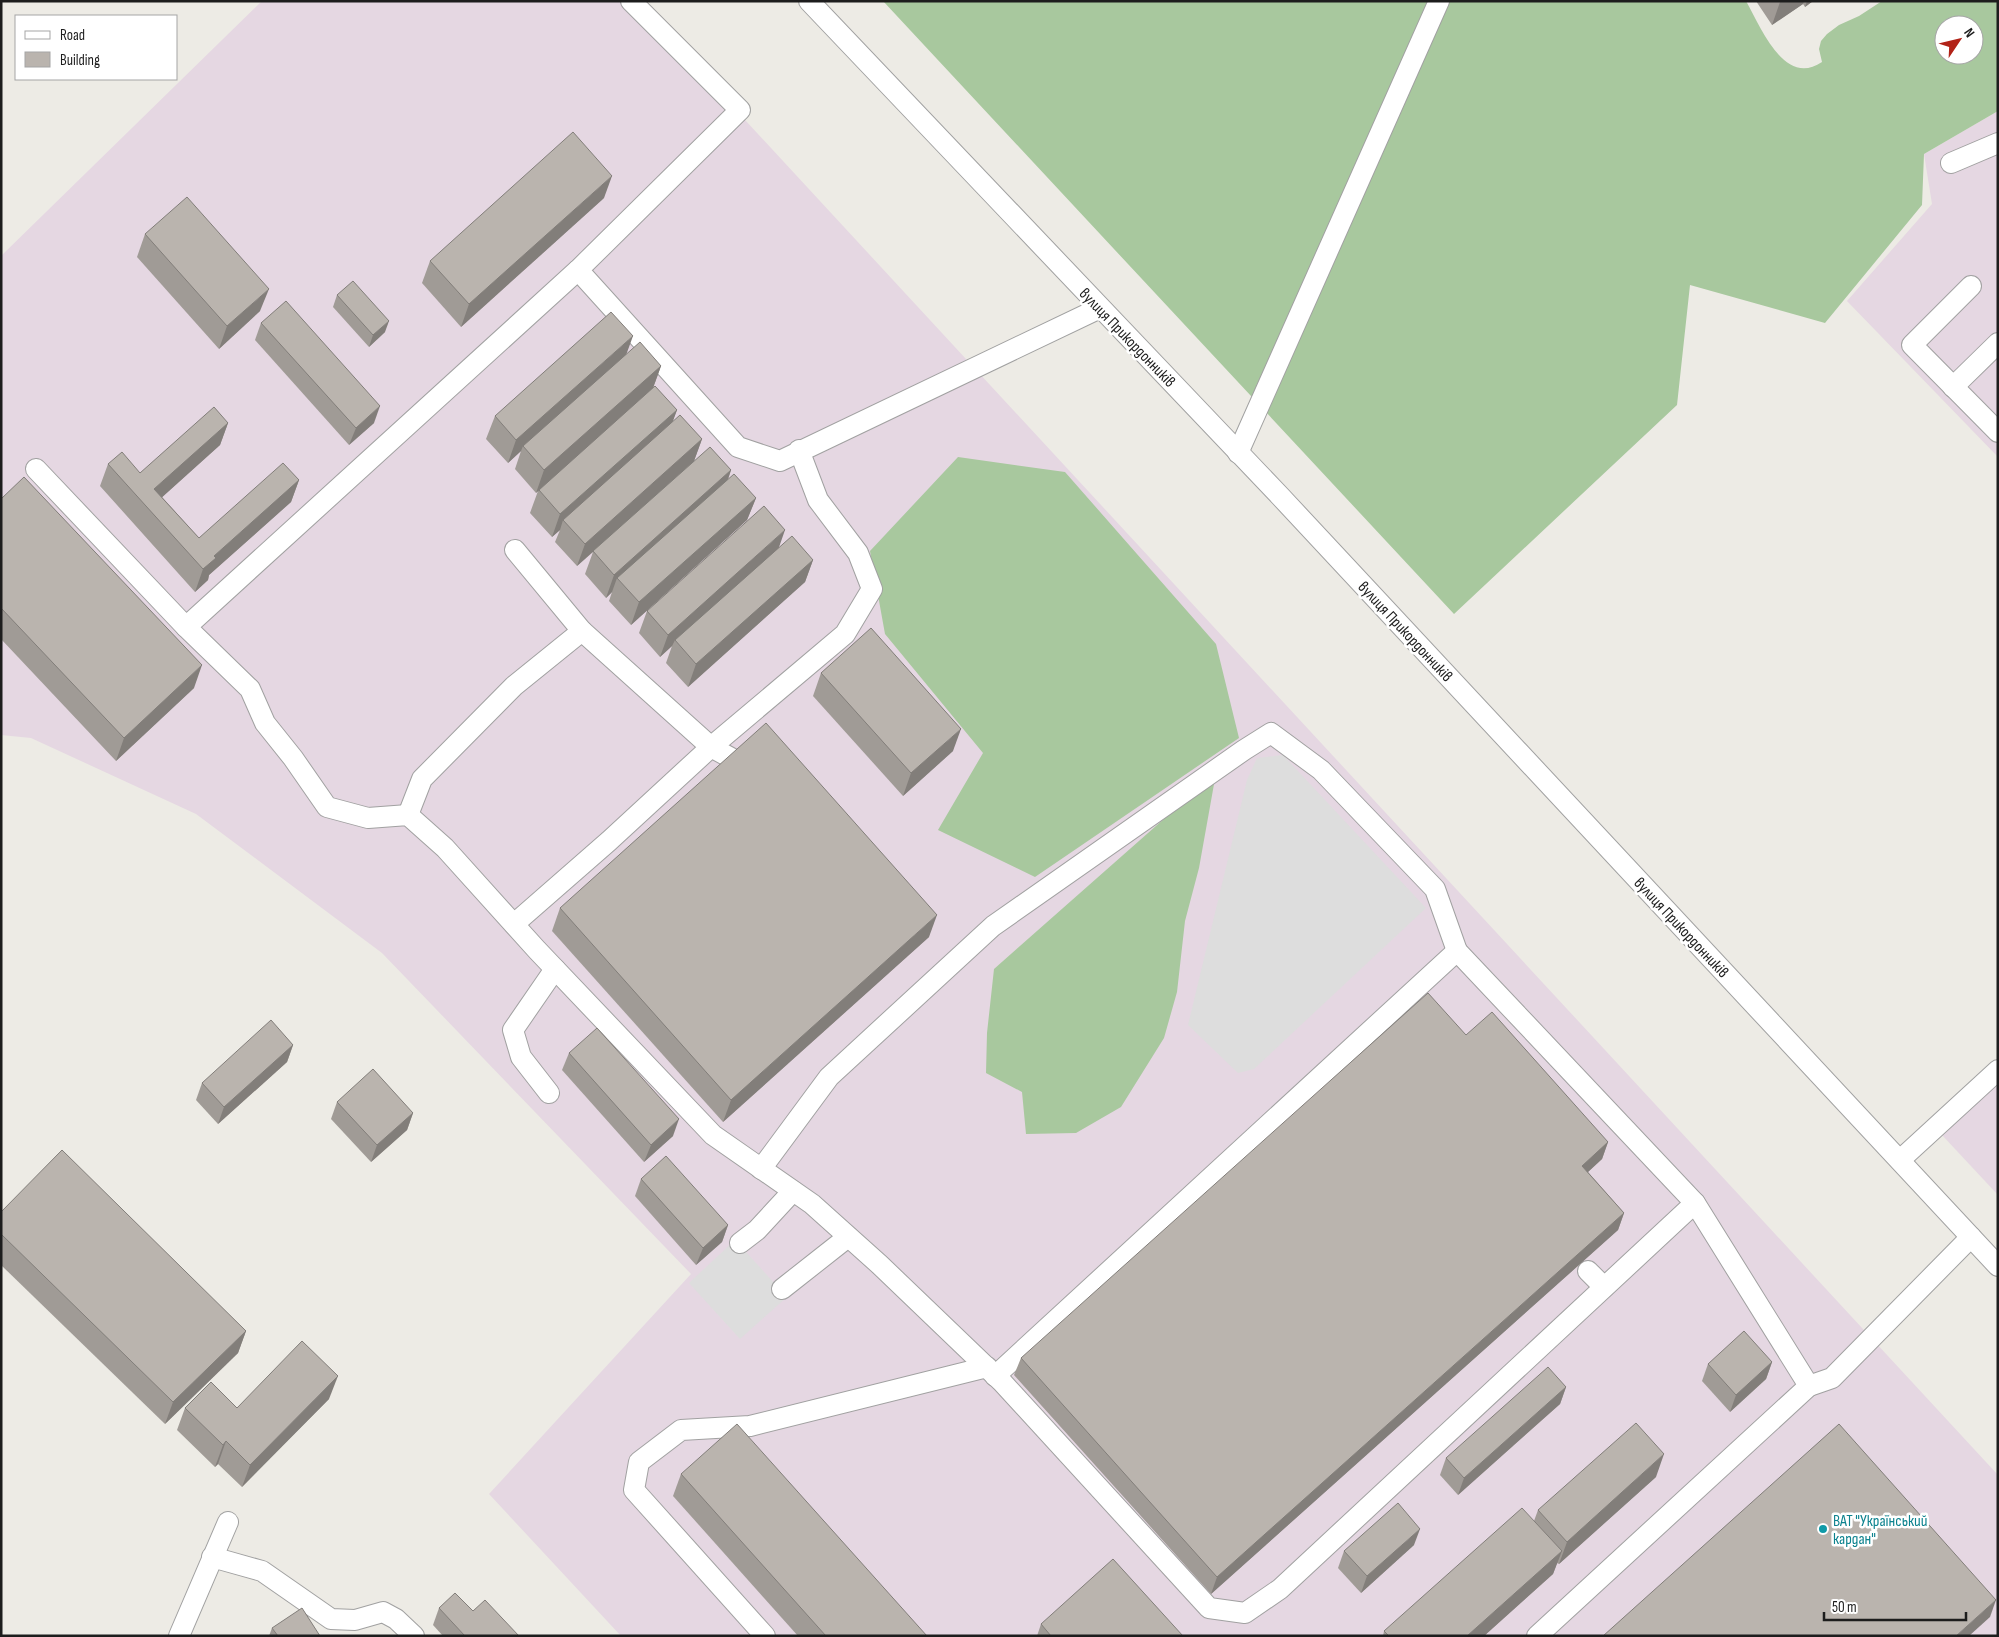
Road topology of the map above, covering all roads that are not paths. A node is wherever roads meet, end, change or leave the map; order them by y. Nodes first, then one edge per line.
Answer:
1 (631, 1) edge
2 (809, 1) edge
3 (1439, 1) edge
4 (1998, 143) edge
5 (1951, 164) dead end
6 (578, 270) junction
7 (1971, 286) dead end
8 (1100, 308) junction
9 (1998, 343) edge
10 (1953, 386) junction
11 (1996, 427) edge
12 (799, 450) junction
13 (1238, 452) junction
14 (36, 469) dead end
15 (515, 550) dead end
16 (186, 627) junction
17 (582, 631) junction
18 (711, 747) junction
19 (731, 758) edge
20 (675, 780) junction
21 (690, 797) edge
22 (408, 815) junction
23 (609, 841) junction
24 (625, 855) edge
25 (514, 924) junction
26 (1457, 951) junction
27 (555, 969) junction
28 (1998, 1070) edge
29 (550, 1093) dead end
30 (1900, 1160) junction
31 (761, 1169) junction
32 (793, 1191) junction
33 (1695, 1202) junction
34 (848, 1237) junction
35 (1971, 1237) junction
36 (740, 1243) dead end
37 (1998, 1266) edge
38 (1588, 1271) dead end
39 (1604, 1287) junction
40 (782, 1288) dead end
41 (991, 1371) junction
42 (1809, 1386) junction
43 (228, 1522) dead end
44 (212, 1557) junction
45 (179, 1636) edge
46 (414, 1636) edge
47 (765, 1636) edge
48 (1537, 1636) edge

1 - 6 street
2 - 8 street, вулиця Прикордонників
3 - 13 street
4 - 5 street
6 - 12 street
6 - 16 street
7 - 10 street
8 - 12 street
8 - 13 street, вулиця Прикордонників
9 - 10 street
10 - 11 street
12 - 18 street
13 - 30 street, вулиця Прикордонників
14 - 16 street
15 - 17 street
16 - 22 street
17 - 18 street
17 - 22 street
18 - 19 street
18 - 20 street
20 - 21 street
20 - 23 street
22 - 25 street
23 - 24 street
23 - 25 street
25 - 27 street
26 - 31 street
26 - 33 street
26 - 41 street
27 - 29 street
27 - 31 street
28 - 30 street
30 - 35 street, вулиця Прикордонників
31 - 32 street
32 - 34 street
32 - 36 street
33 - 39 street
33 - 42 street
34 - 40 street
34 - 41 street
35 - 37 street, вулиця Прикордонників
35 - 42 street
38 - 39 street
39 - 41 street
41 - 47 street
42 - 48 street
43 - 44 street
44 - 45 street
44 - 46 street

